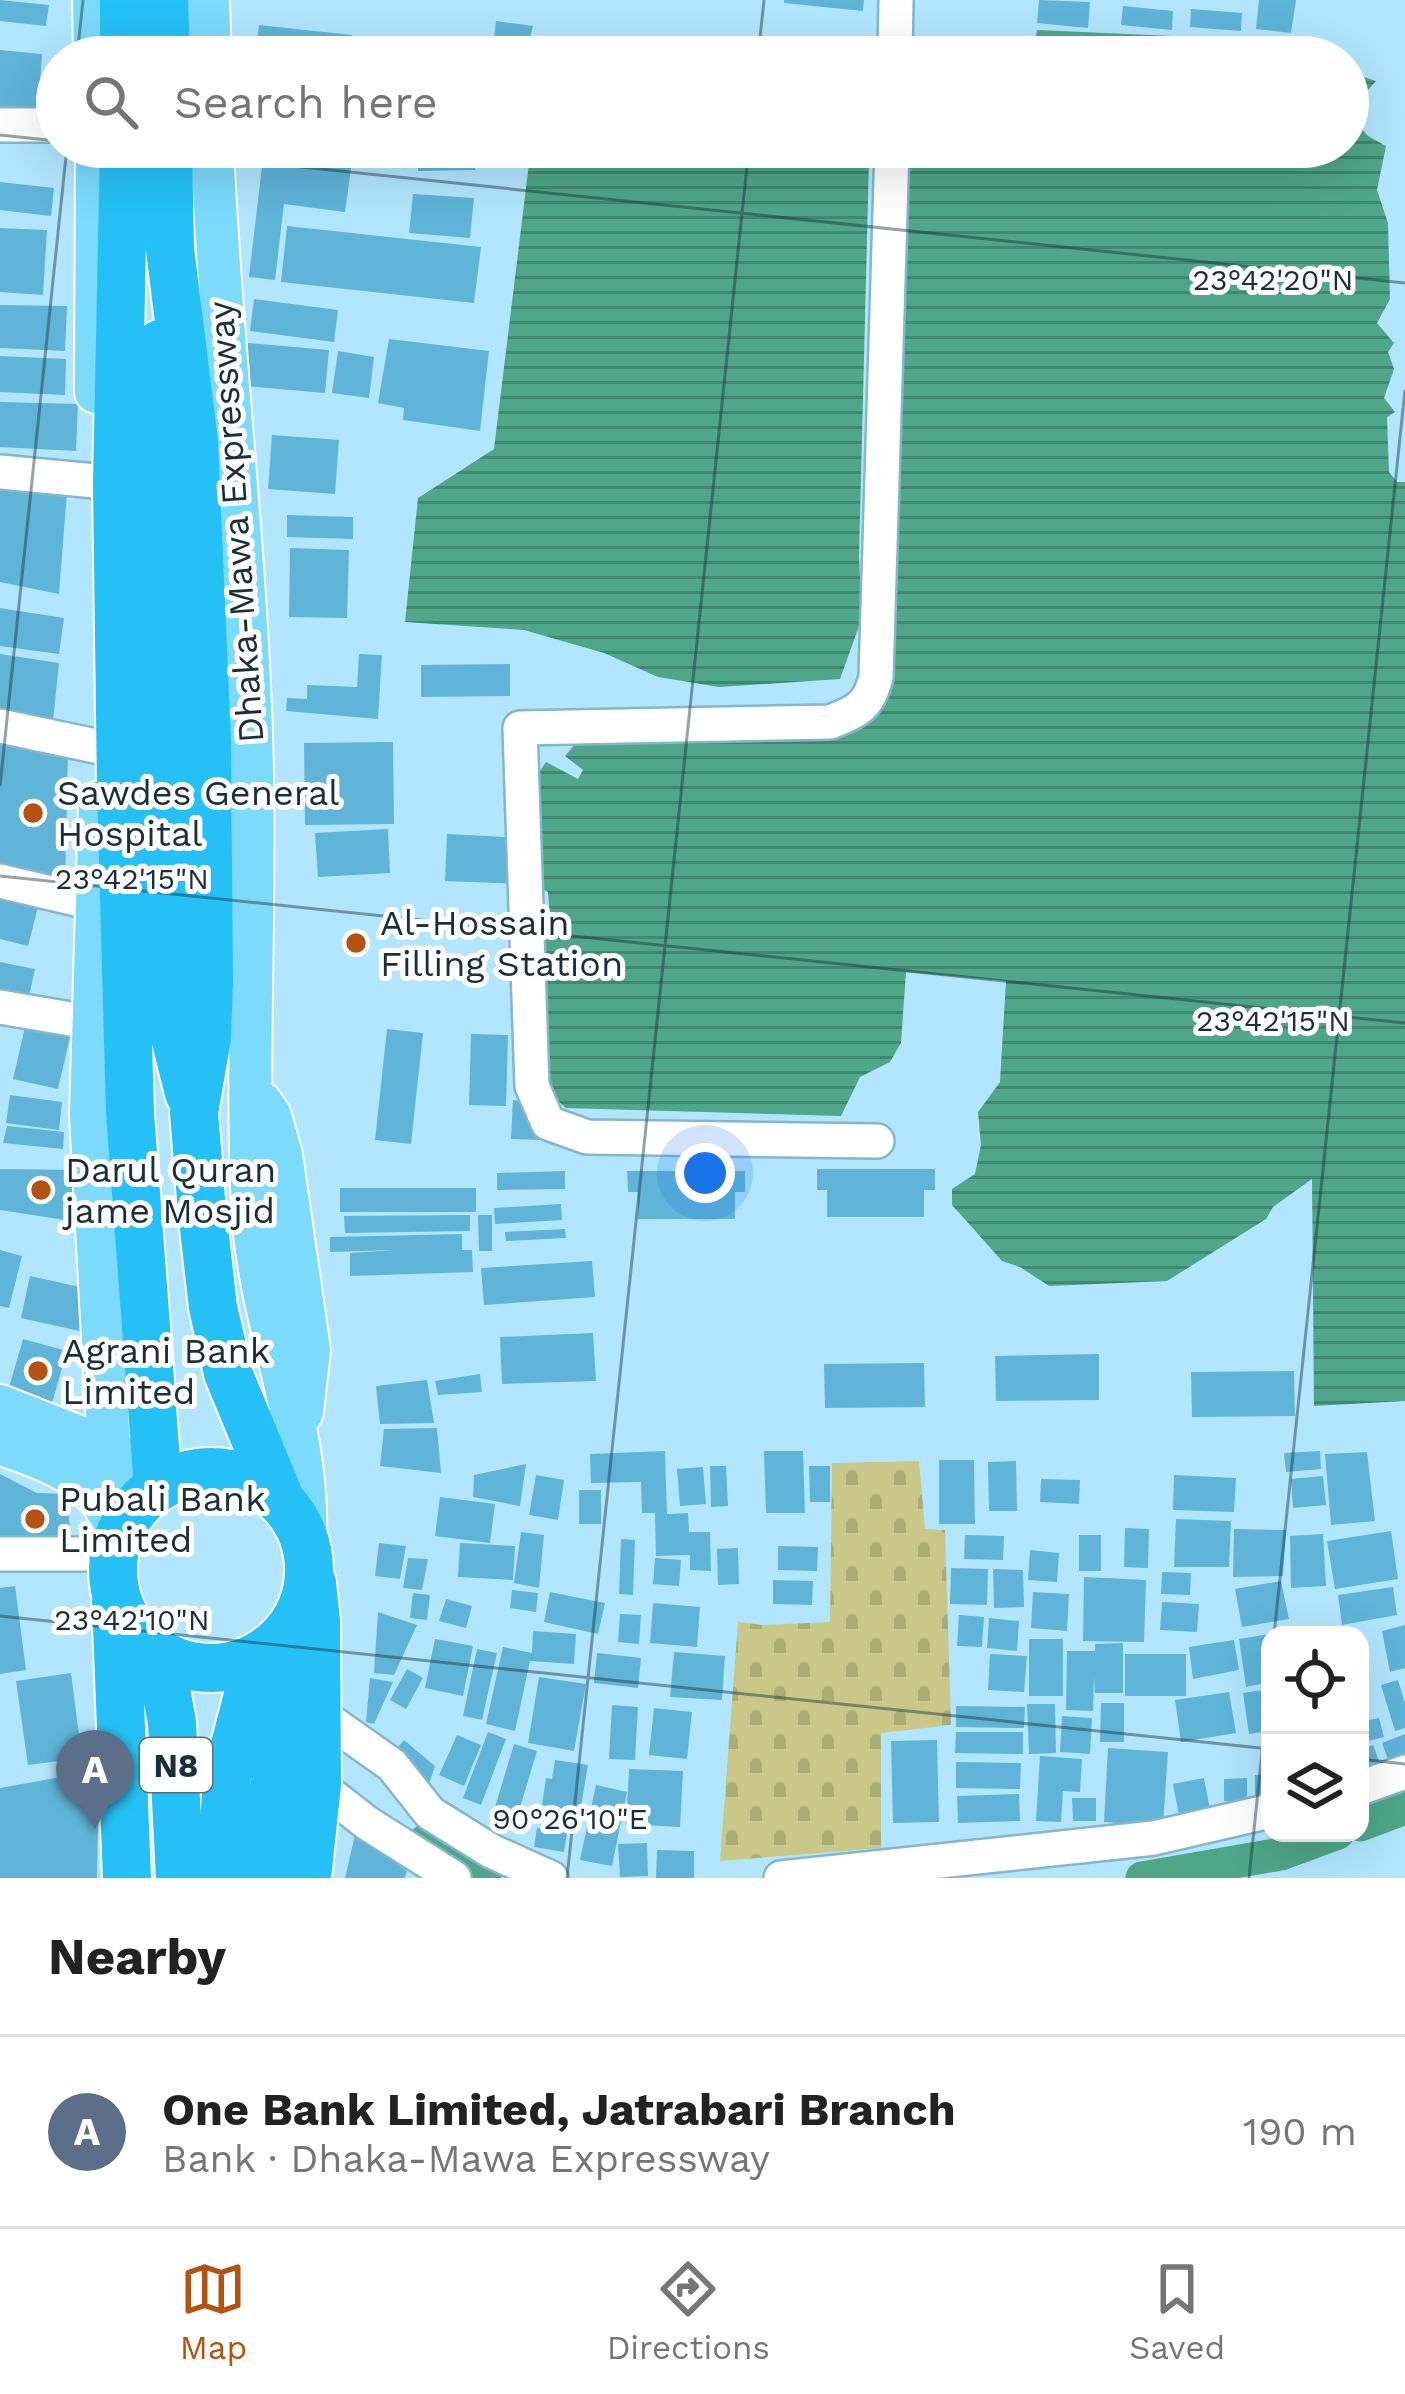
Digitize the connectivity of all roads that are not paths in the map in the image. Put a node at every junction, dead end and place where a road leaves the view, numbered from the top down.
1 (94, 0) edge
2 (124, 0) edge
3 (164, 0) edge
4 (208, 0) edge
5 (896, 0) edge
6 (95, 36) edge
7 (124, 36) edge
8 (165, 36) edge
9 (209, 36) edge
10 (895, 36) edge
11 (0, 125) edge
12 (36, 125) edge
13 (97, 168) edge
14 (124, 168) edge
15 (168, 168) edge
16 (213, 168) edge
17 (891, 168) edge
18 (0, 472) edge
19 (95, 481) junction
20 (0, 726) edge
21 (100, 747) junction
22 (0, 880) edge
23 (98, 904) junction
24 (0, 1007) edge
25 (94, 1023) junction
26 (878, 1142) dead end
27 (0, 1406) edge
28 (0, 1443) edge
29 (109, 1449) junction
30 (158, 1487) junction
31 (298, 1535) junction
32 (0, 1554) edge
33 (116, 1560) junction
34 (159, 1653) junction
35 (287, 1686) junction
36 (277, 1753) junction
37 (1405, 1772) edge
38 (317, 1784) junction
39 (1369, 1786) edge
40 (1261, 1813) edge
41 (864, 1873) edge
42 (127, 1878) edge
43 (180, 1878) edge
44 (221, 1878) edge
45 (267, 1878) edge
46 (307, 1878) edge
47 (454, 1878) edge
48 (551, 1878) edge
49 (781, 1878) edge

1 - 6 main road
2 - 7 highway
3 - 8 highway
4 - 9 main road
5 - 10 street
11 - 12 street
13 - 19 main road
14 - 30 highway
15 - 31 highway
16 - 31 main road, Dhaka-Mawa Expressway / N8
17 - 26 street
18 - 19 street
19 - 21 main road
20 - 21 street
21 - 23 main road
22 - 23 street
23 - 25 main road
24 - 25 street
25 - 29 main road
27 - 29 main road
28 - 33 main road
29 - 30 main road
29 - 33 main road
30 - 31 highway
30 - 33 highway
31 - 35 highway, Dhaka-Mawa Expressway / N8
31 - 35 highway
32 - 33 street
33 - 34 highway, N8
33 - 42 highway, N8
34 - 35 highway
34 - 43 highway, N8
35 - 36 highway, N8
35 - 38 highway
35 - 44 highway, N8
35 - 48 street
36 - 38 street
36 - 45 highway, N8
37 - 39 street
38 - 46 highway
38 - 47 street
40 - 41 street
41 - 49 street

